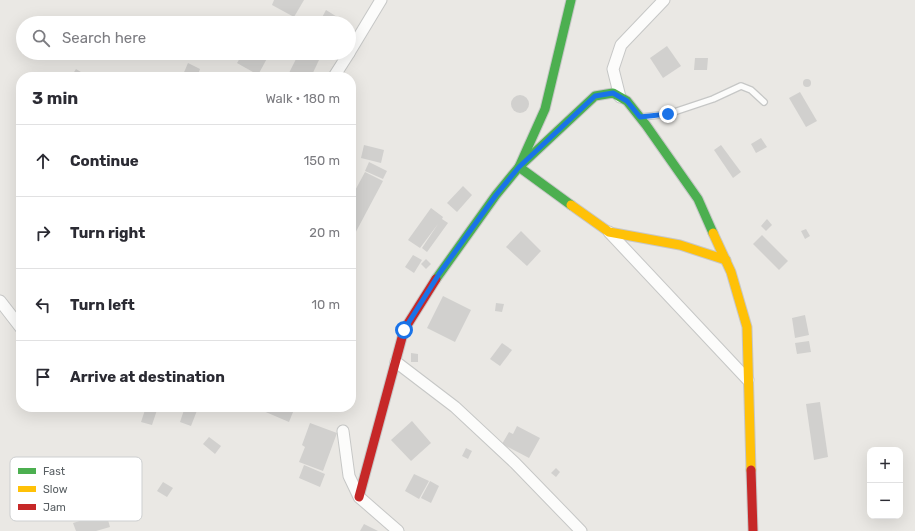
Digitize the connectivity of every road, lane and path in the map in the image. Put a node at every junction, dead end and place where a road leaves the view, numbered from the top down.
1 (382, 0) edge
2 (571, 0) edge
3 (664, 0) edge
4 (356, 42) edge
5 (345, 60) edge
6 (337, 72) edge
7 (620, 97) junction
8 (764, 102) dead end
9 (640, 117) junction
10 (519, 167) junction
11 (609, 232) junction
12 (726, 260) junction
13 (0, 302) edge
14 (16, 322) edge
15 (396, 362) junction
16 (748, 380) junction
17 (343, 431) dead end
18 (359, 497) junction
19 (398, 531) edge
20 (581, 531) edge
21 (753, 531) edge

1 - 4 street
2 - 10 street
3 - 7 street
5 - 6 street
7 - 9 street
7 - 10 street
8 - 9 lane
9 - 12 street
10 - 11 street
10 - 15 street
11 - 12 street
11 - 16 street
12 - 16 street
13 - 14 street
15 - 18 street
15 - 20 street
16 - 21 street
17 - 18 street
18 - 19 street

